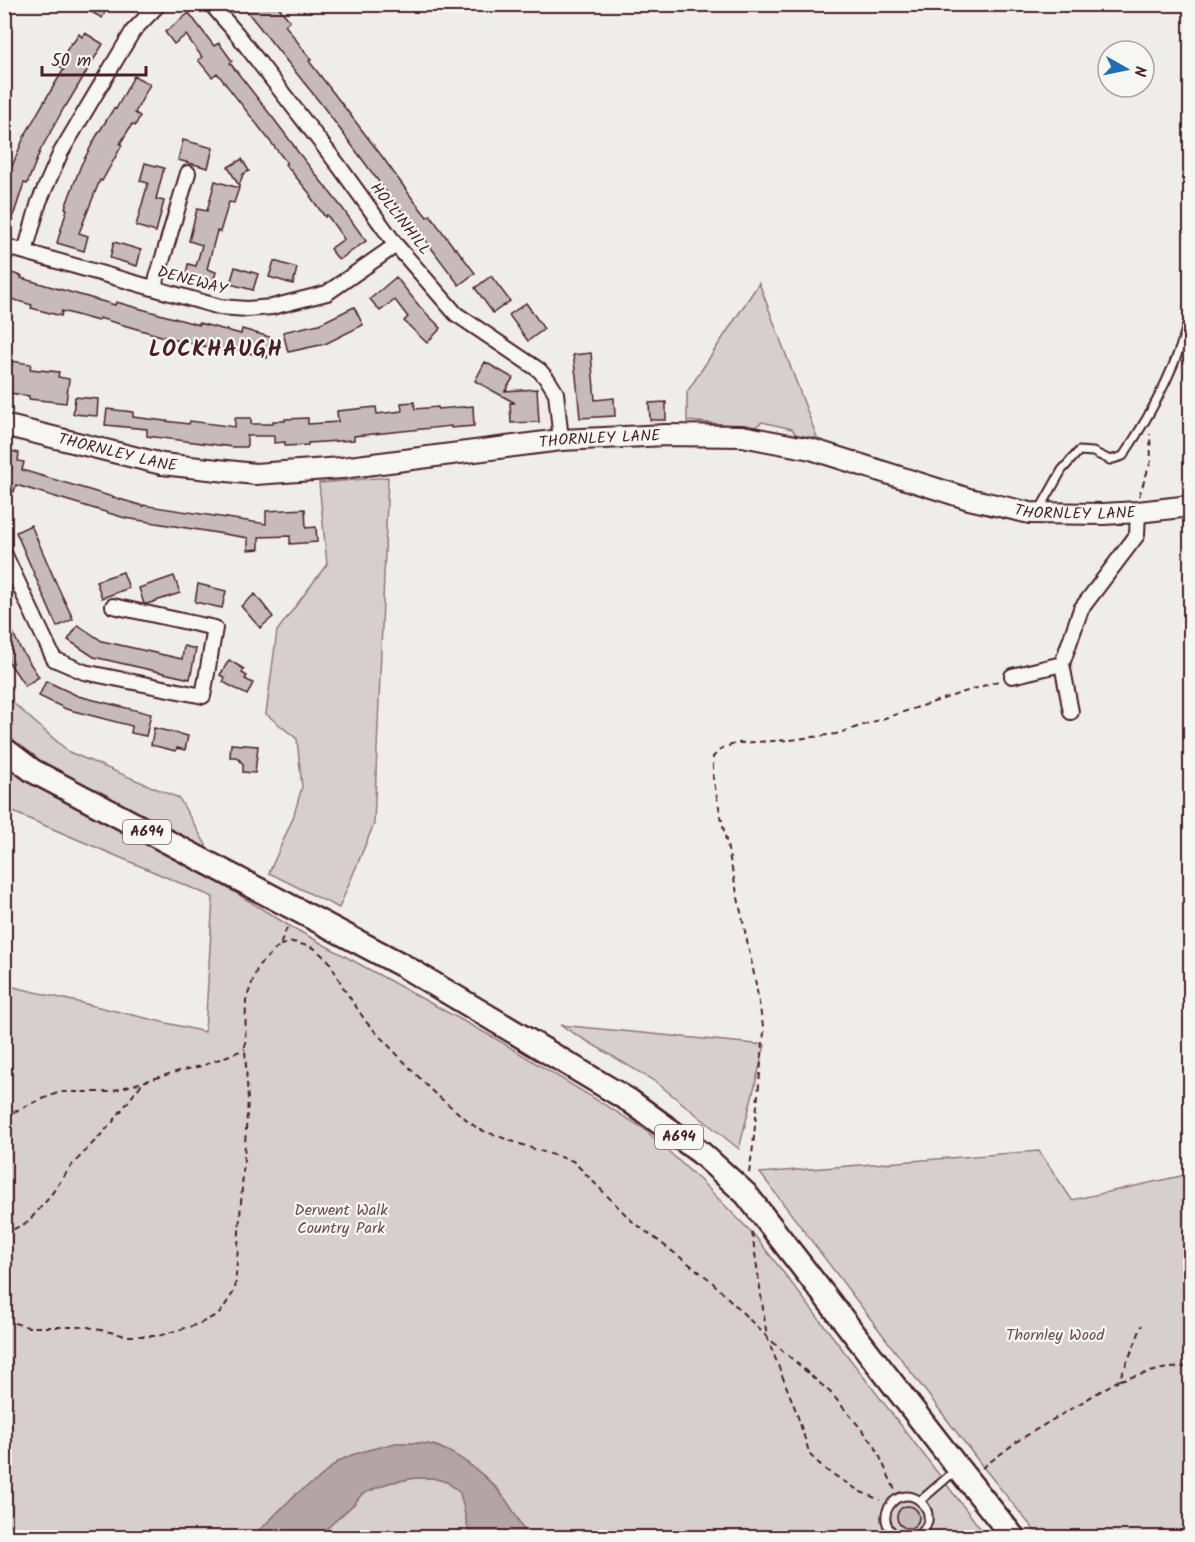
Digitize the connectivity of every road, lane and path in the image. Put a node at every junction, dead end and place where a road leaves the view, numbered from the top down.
1 (159, 4) edge
2 (211, 4) edge
3 (188, 173) dead end
4 (396, 245) junction
5 (4, 246) edge
6 (25, 252) junction
7 (154, 288) junction
8 (1191, 314) edge
9 (1150, 411) junction
10 (4, 425) edge
11 (561, 440) junction
12 (1191, 506) edge
13 (1038, 513) junction
14 (1138, 513) junction
15 (4, 553) edge
16 (113, 606) dead end
17 (1062, 664) junction
18 (1012, 676) joint
19 (1071, 712) dead end
20 (4, 749) edge
21 (294, 909) junction
22 (280, 945) junction
23 (245, 1048) junction
24 (143, 1082) junction
25 (4, 1117) edge
26 (746, 1194) junction
27 (751, 1227) dead end
28 (4, 1234) edge
29 (4, 1320) edge
30 (1142, 1325) dead end
31 (767, 1337) junction
32 (1191, 1366) edge
33 (1119, 1380) junction
34 (983, 1467) dead end
35 (958, 1468) junction
36 (874, 1498) dead end
37 (899, 1498) junction
38 (921, 1501) junction
39 (900, 1538) edge
40 (912, 1538) edge
41 (1014, 1538) edge

1 - 6 street
2 - 4 street, HOLLINHILL
3 - 7 street
4 - 7 street, DENEWAY
4 - 11 street, HOLLINHILL
5 - 6 street, DENEWAY
6 - 7 street, DENEWAY
8 - 9 lane
9 - 13 lane
9 - 14 path
10 - 11 street, THORNLEY LANE
11 - 13 street, THORNLEY LANE
12 - 14 street, THORNLEY LANE
13 - 14 street, THORNLEY LANE
14 - 17 street
15 - 16 street
17 - 18 street
17 - 19 street
18 - 26 path
20 - 21 main road, A694
21 - 22 path
21 - 26 main road, A694
22 - 23 path
22 - 31 path
23 - 24 path
23 - 29 path
24 - 25 path
24 - 28 path
26 - 35 main road, A694
27 - 31 path
30 - 33 path
31 - 36 path
31 - 37 path
32 - 33 path
33 - 34 path
35 - 38 lane
35 - 41 main road, A694
37 - 38 lane
37 - 39 lane
38 - 40 lane

